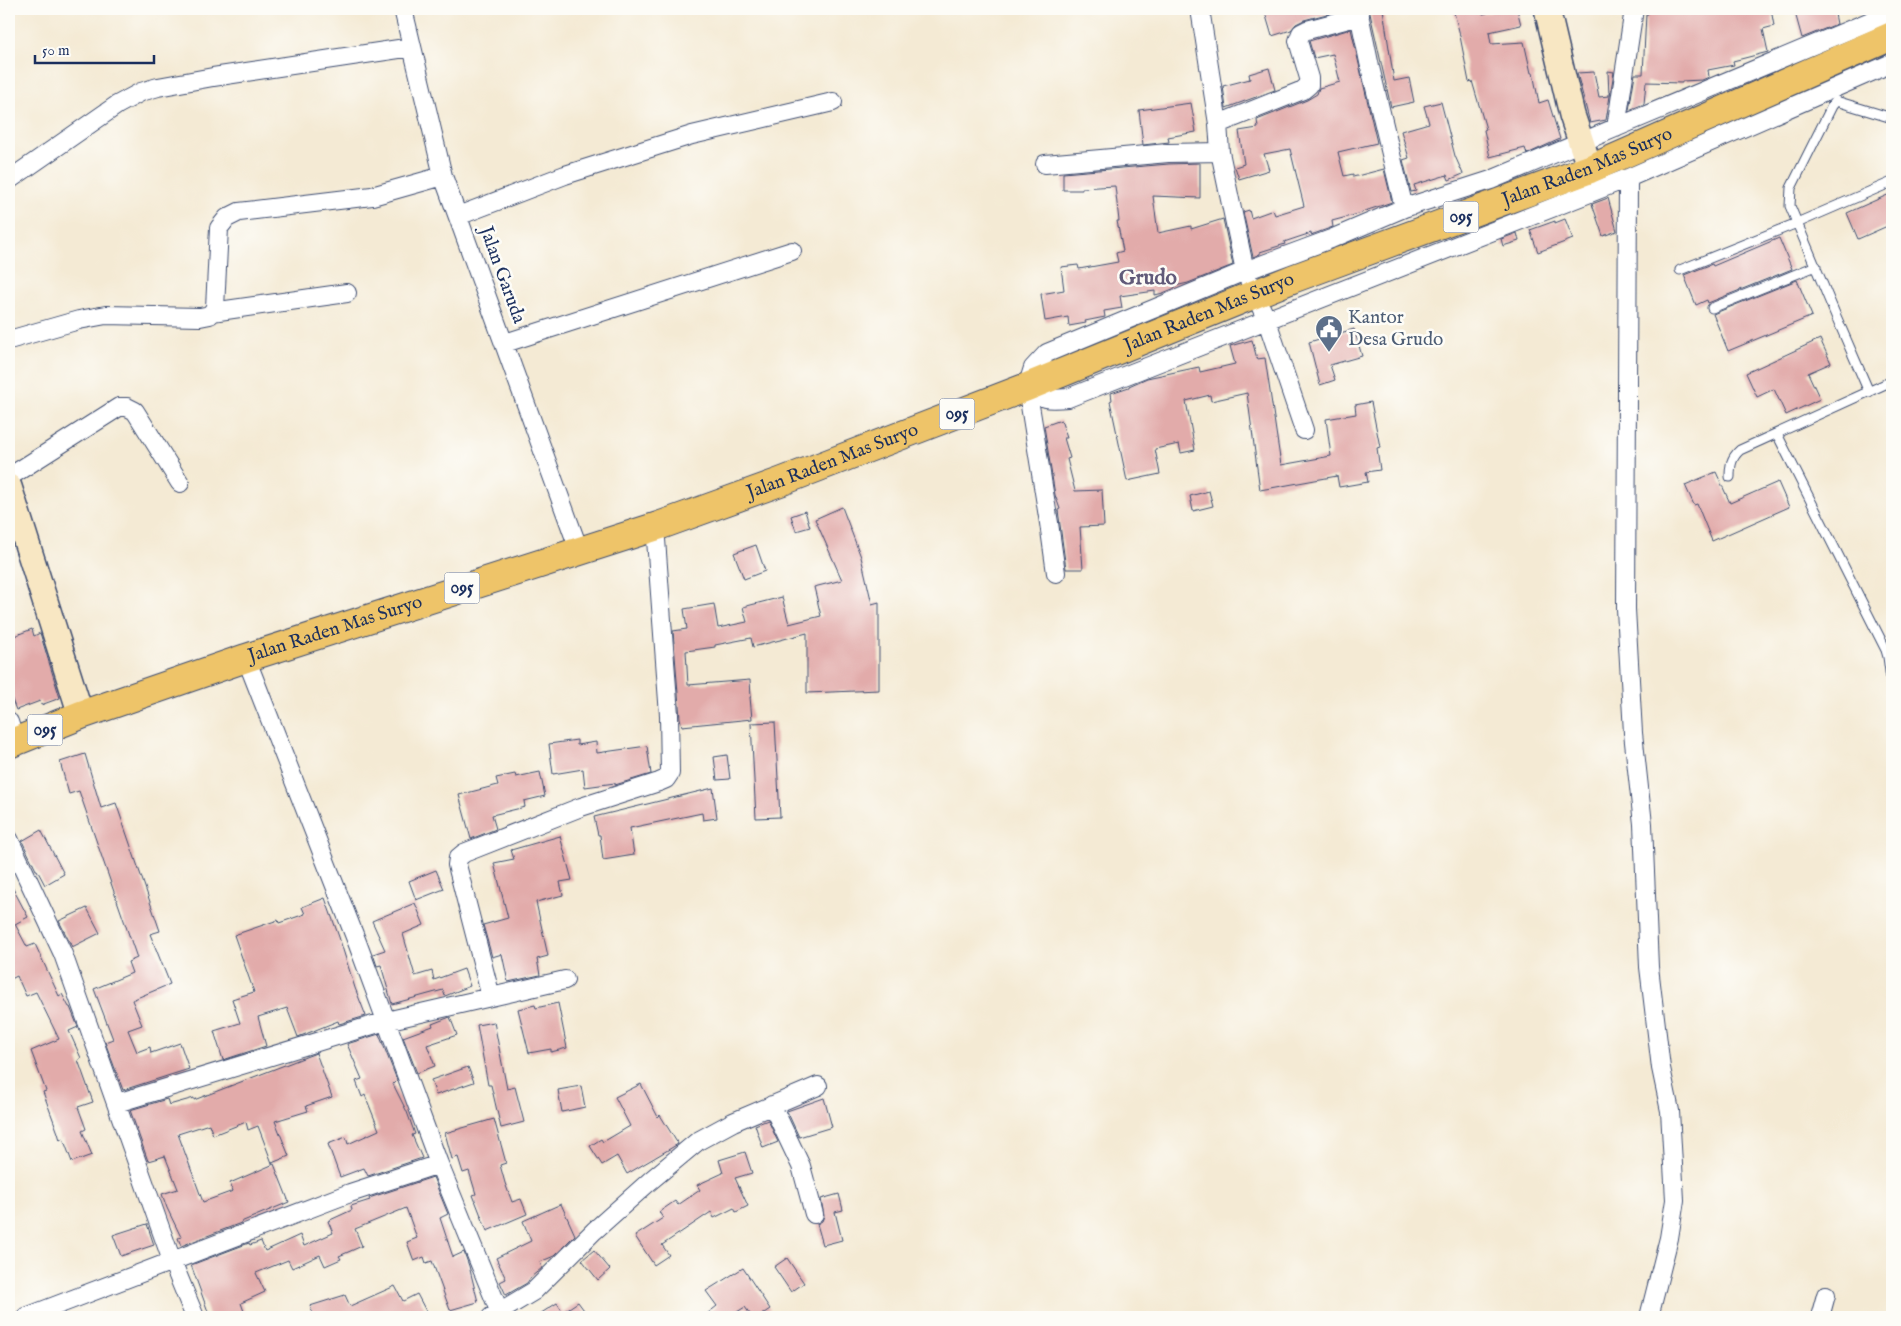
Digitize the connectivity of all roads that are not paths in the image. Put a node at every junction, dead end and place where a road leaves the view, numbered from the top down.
1 (403, 9) edge
2 (1200, 9) edge
3 (1547, 9) edge
4 (1634, 9) edge
5 (1892, 12) edge
6 (1359, 13) edge
7 (1892, 36) edge
8 (412, 47) junction
9 (1892, 63) edge
10 (1826, 85) junction
11 (833, 102) dead end
12 (1892, 118) edge
13 (1218, 124) junction
14 (1616, 128) junction
15 (1581, 143) junction
16 (1220, 152) junction
17 (1045, 164) dead end
18 (1590, 169) junction
19 (443, 176) junction
20 (1628, 178) junction
21 (9, 180) edge
22 (1892, 182) edge
23 (1404, 208) junction
24 (458, 216) junction
25 (1797, 223) junction
26 (792, 251) dead end
27 (1816, 266) junction
28 (1680, 270) dead end
29 (1250, 282) junction
30 (347, 293) dead end
31 (1712, 308) dead end
32 (212, 312) junction
33 (1267, 321) junction
34 (9, 340) edge
35 (505, 343) junction
36 (1892, 381) edge
37 (1027, 387) junction
38 (1869, 392) junction
39 (1304, 430) dead end
40 (1777, 434) junction
41 (9, 477) edge
42 (1730, 477) dead end
43 (180, 482) dead end
44 (9, 487) edge
45 (655, 526) junction
46 (579, 550) junction
47 (1056, 573) dead end
48 (246, 658) junction
49 (1892, 686) edge
50 (81, 715) junction
51 (11, 736) edge
52 (9, 839) edge
53 (565, 980) dead end
54 (492, 997) junction
55 (386, 1021) junction
56 (818, 1086) dead end
57 (117, 1103) junction
58 (772, 1106) junction
59 (439, 1164) junction
60 (814, 1214) dead end
61 (172, 1261) junction
62 (1826, 1295) dead end
63 (495, 1315) edge
64 (26, 1317) edge
65 (194, 1317) edge
66 (1649, 1317) edge
67 (1820, 1317) edge

1 - 8 street, Jalan Garuda
2 - 13 street
3 - 15 street
4 - 14 street
5 - 14 street
6 - 13 street
6 - 23 street
7 - 10 main road, Jalan Raden Mas Suryo / 095
8 - 19 street, Jalan Garuda
8 - 21 street
9 - 10 street
10 - 12 lane
10 - 18 main road, Jalan Raden Mas Suryo / 095
10 - 20 street
10 - 25 lane
11 - 24 street
13 - 16 street
14 - 15 street
15 - 18 street
15 - 23 street
16 - 17 street
16 - 29 street
18 - 29 main road, Jalan Raden Mas Suryo / 095
19 - 24 street, Jalan Garuda
19 - 32 street
20 - 33 street
20 - 66 street
22 - 25 lane
23 - 29 street
24 - 35 street, Jalan Garuda
25 - 27 lane
25 - 28 lane
26 - 35 street
27 - 31 lane
27 - 38 lane
29 - 33 street
29 - 37 main road, Jalan Raden Mas Suryo / 095
30 - 32 street
32 - 34 street
33 - 37 street
33 - 39 street
35 - 46 street, Jalan Garuda
36 - 38 lane
37 - 45 main road, Jalan Raden Mas Suryo / 095
37 - 47 street
38 - 40 lane
40 - 42 lane
40 - 49 lane
41 - 43 street
44 - 50 street
45 - 46 main road, Jalan Raden Mas Suryo / 095
45 - 54 street
46 - 48 main road, Jalan Raden Mas Suryo / 095
48 - 50 main road, Jalan Raden Mas Suryo / 095
48 - 55 street
50 - 51 main road, Jalan Raden Mas Suryo / 095
52 - 57 street
53 - 54 street
54 - 55 street
55 - 57 street
55 - 59 street
56 - 58 street
57 - 61 street
58 - 60 street
58 - 63 street
59 - 61 street
59 - 63 street
61 - 64 street
61 - 65 street
62 - 67 street

